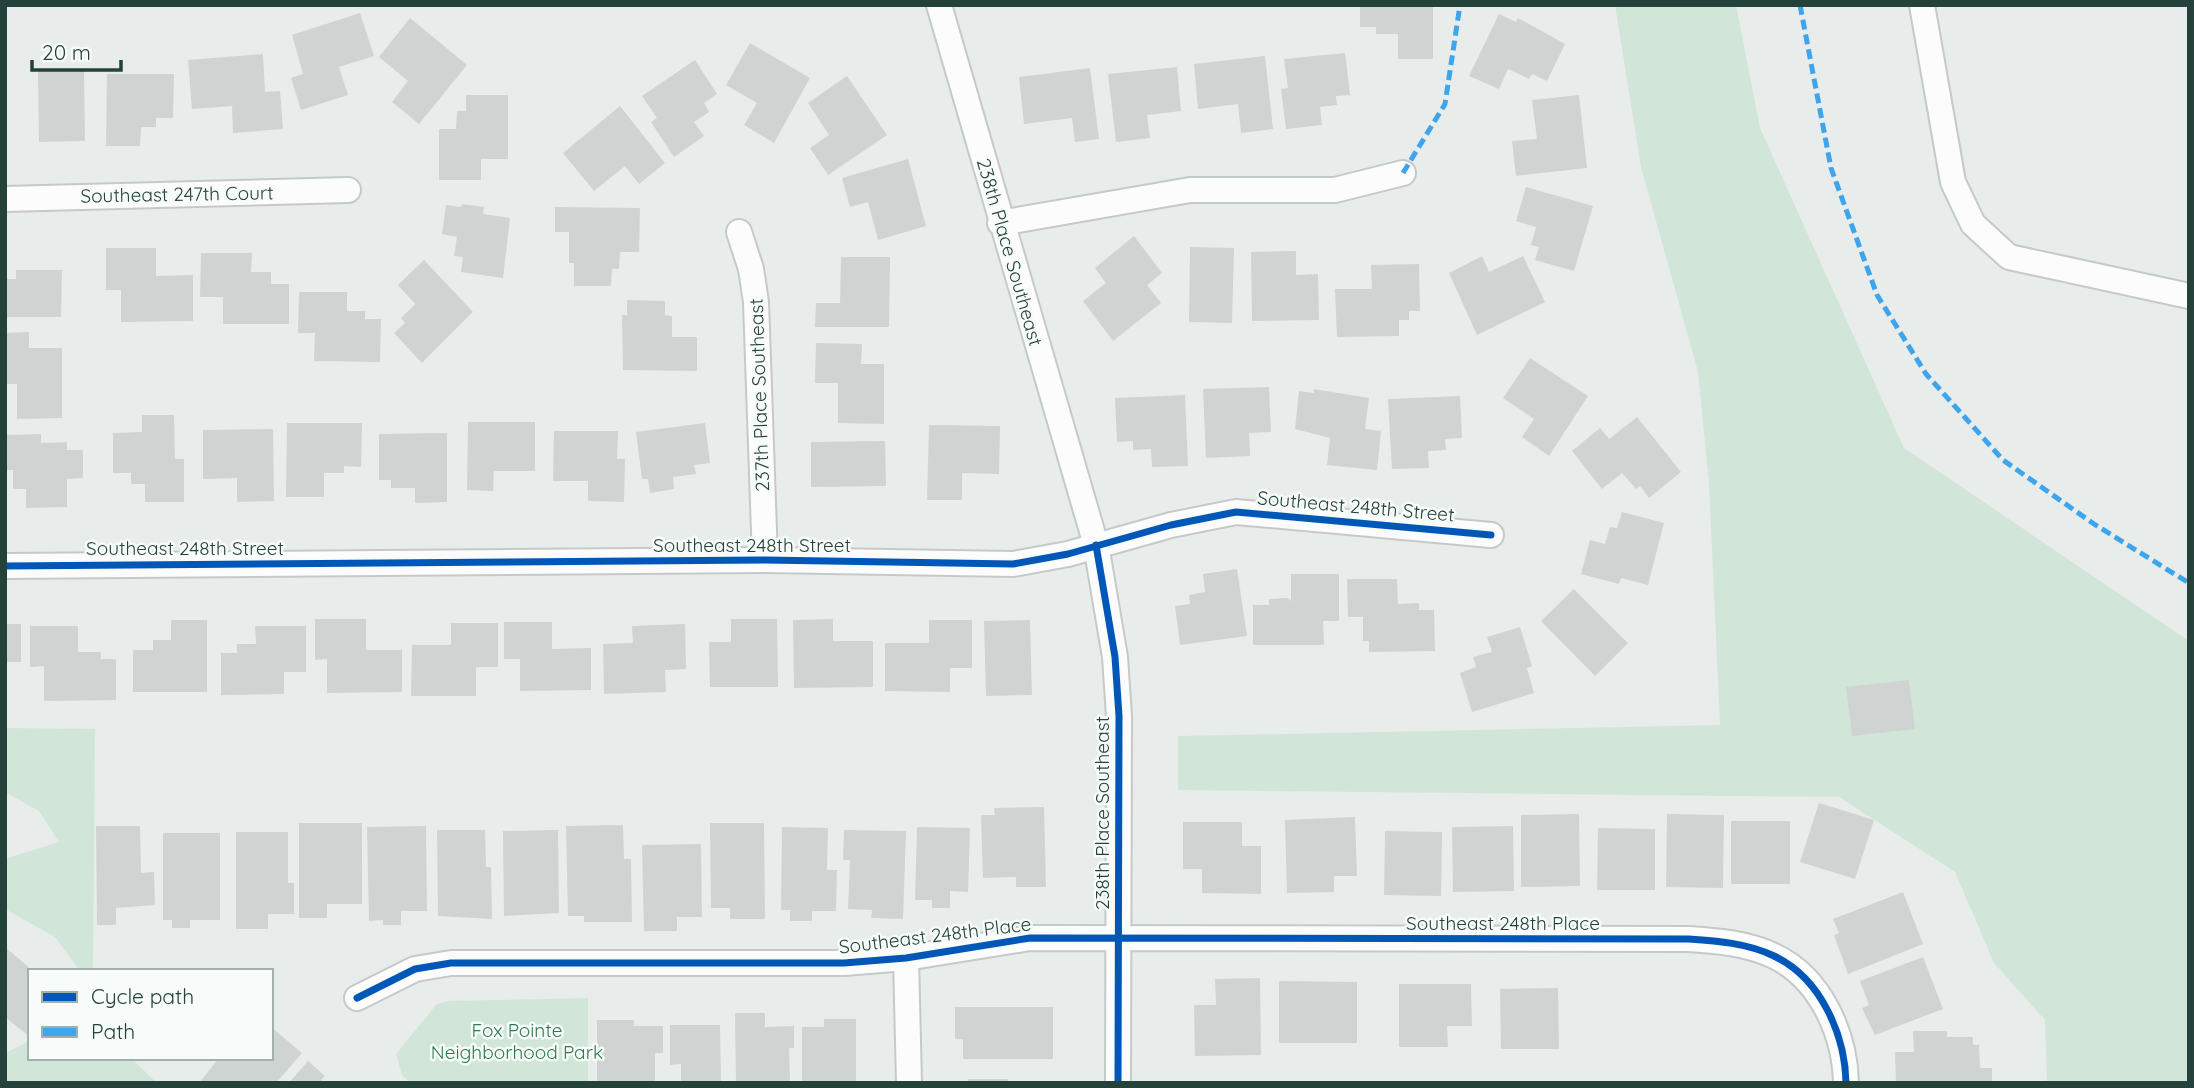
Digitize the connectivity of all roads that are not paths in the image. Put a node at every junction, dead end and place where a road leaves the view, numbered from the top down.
1 (939, 5) edge
2 (1922, 5) edge
3 (1403, 173) dead end
4 (348, 190) dead end
5 (5, 199) edge
6 (1000, 223) junction
7 (739, 232) dead end
8 (2189, 296) edge
9 (1491, 535) dead end
10 (1096, 545) junction
11 (765, 560) junction
12 (5, 566) edge
13 (1118, 937) junction
14 (906, 958) junction
15 (358, 998) dead end
16 (909, 1083) edge
17 (1118, 1083) edge
18 (1846, 1083) edge

1 - 6 street, 238th Place Southeast
2 - 8 street
3 - 6 street
4 - 5 street, Southeast 247th Court
6 - 10 street, 238th Place Southeast
7 - 11 street, 237th Place Southeast
9 - 10 street, Southeast 248th Street
10 - 11 street, Southeast 248th Street
10 - 13 street, 238th Place Southeast
11 - 12 street, Southeast 248th Street
13 - 14 street, Southeast 248th Place
13 - 17 street, 238th Place Southeast
13 - 18 street, Southeast 248th Place
14 - 15 street, Southeast 248th Place
14 - 16 street

